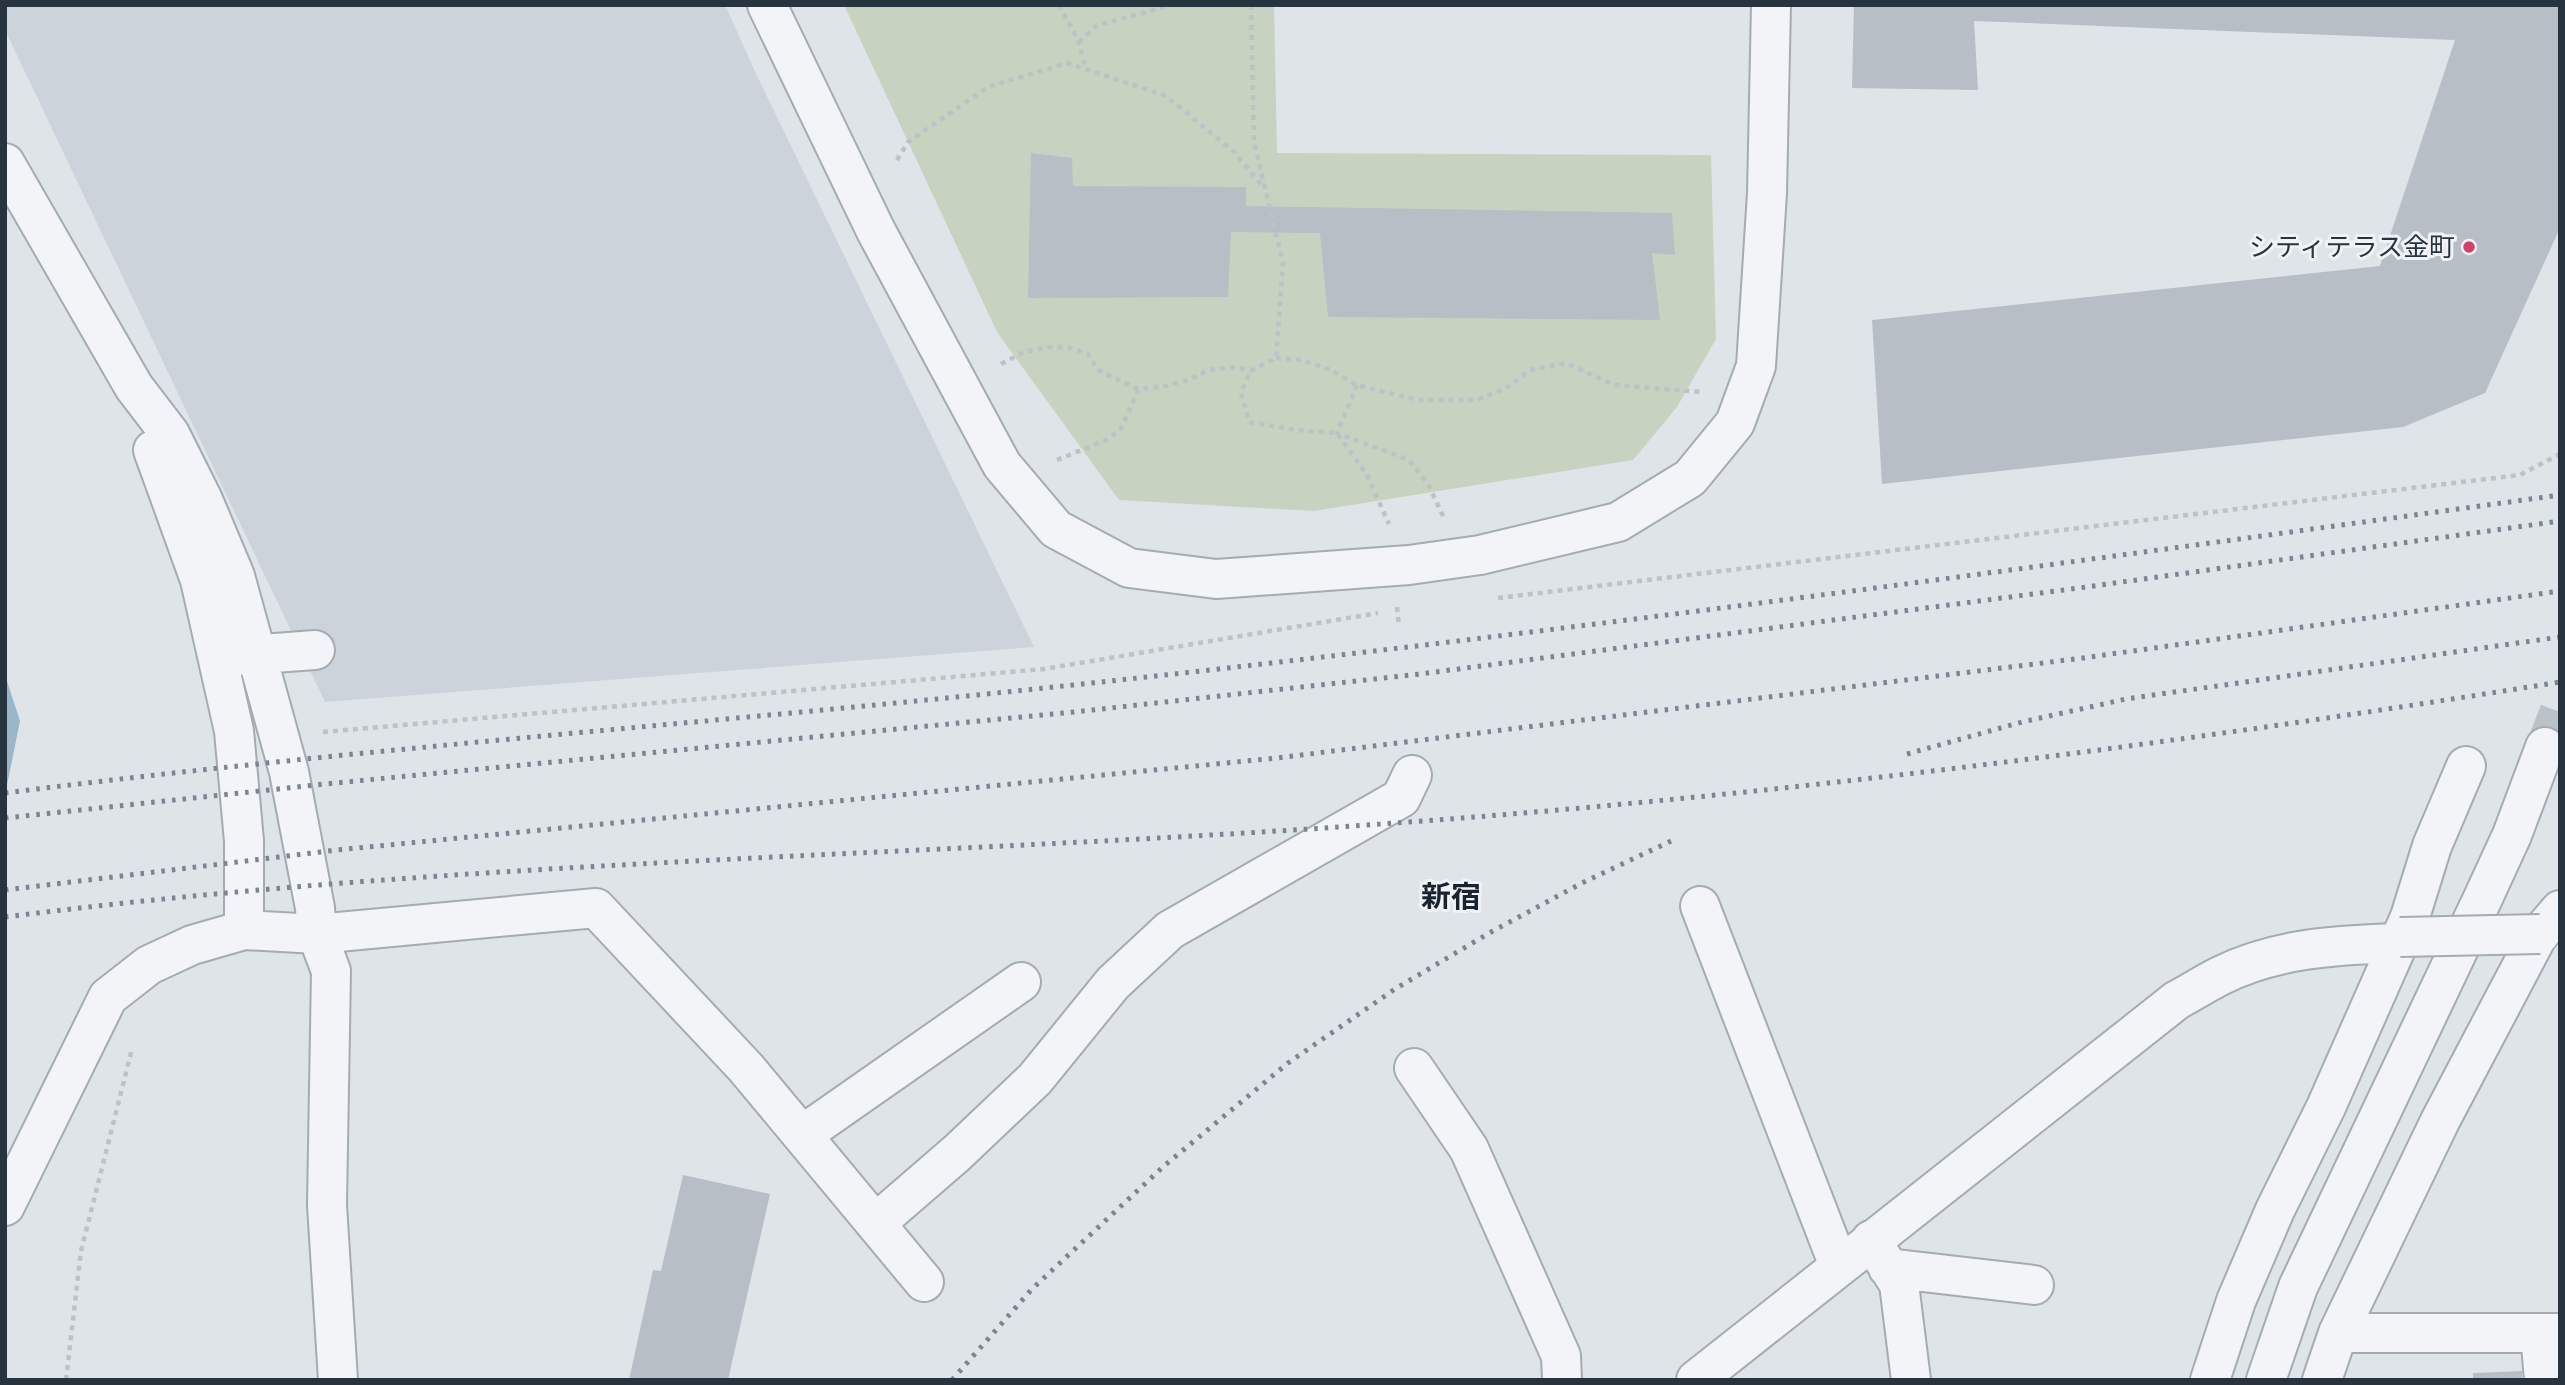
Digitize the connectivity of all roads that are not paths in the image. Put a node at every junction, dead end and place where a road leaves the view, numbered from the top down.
1 (767, 5) edge
2 (1771, 5) edge
3 (5, 163) edge
4 (134, 387) junction
5 (315, 650) dead end
6 (257, 654) junction
7 (217, 656) junction
8 (2545, 747) tunnel mouth
9 (2466, 766) dead end
10 (1412, 775) dead end
11 (1700, 906) dead end
12 (2548, 927) edge
13 (244, 930) junction
14 (317, 934) junction
15 (2397, 944) junction
16 (1021, 982) dead end
17 (1414, 1068) dead end
18 (802, 1135) junction
19 (5, 1206) edge
20 (876, 1223) junction
21 (1880, 1254) junction
22 (1839, 1266) junction
23 (924, 1282) dead end
24 (2034, 1285) dead end
25 (2337, 1333) junction
26 (2550, 1333) edge
27 (338, 1380) edge
28 (1562, 1380) edge
29 (1696, 1380) edge
30 (1911, 1380) edge
31 (2210, 1380) edge
32 (2266, 1380) edge
33 (2322, 1380) edge
34 (2544, 1380) edge

1 - 2 street
3 - 4 street
4 - 6 street
4 - 7 street
5 - 6 street
6 - 7 street
6 - 14 street
7 - 13 street
8 - 32 street
9 - 15 street
10 - 20 street
11 - 22 street
12 - 15 street, bridge
12 - 25 street
13 - 14 street
13 - 19 street
14 - 18 street
14 - 27 street
15 - 21 street
15 - 31 street
16 - 18 street
17 - 28 street
18 - 20 street
20 - 23 street
21 - 22 street
21 - 24 street
21 - 30 street
22 - 29 street
25 - 26 street
25 - 33 street
26 - 34 street

